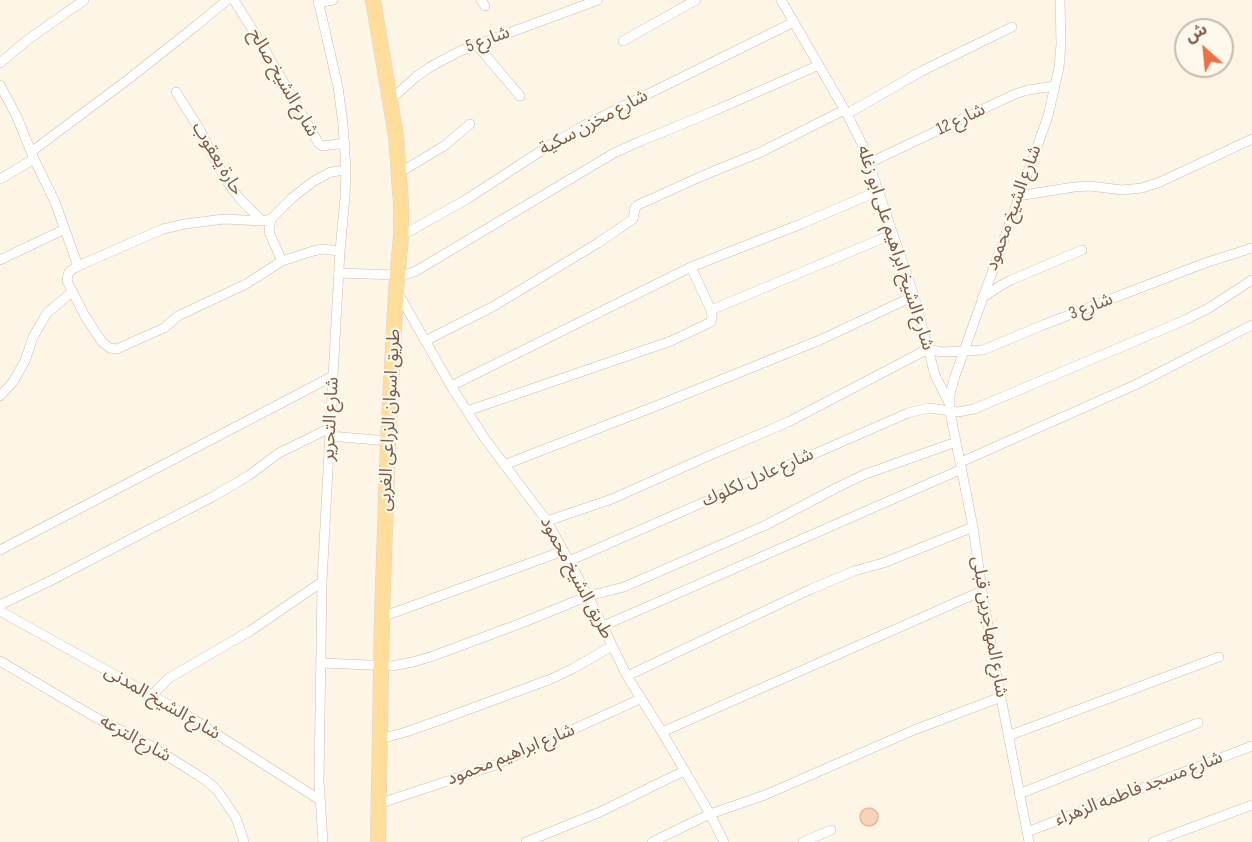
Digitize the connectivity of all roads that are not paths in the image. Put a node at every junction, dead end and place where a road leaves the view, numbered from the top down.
1 (84, 0) edge
2 (227, 0) edge
3 (234, 0) edge
4 (333, 0) edge
5 (373, 0) edge
6 (597, 0) edge
7 (696, 0) edge
8 (782, 0) edge
9 (1060, 0) edge
10 (318, 1) edge
11 (585, 2) edge
12 (794, 22) junction
13 (1012, 27) dead end
14 (623, 41) dead end
15 (476, 44) junction
16 (0, 63) edge
17 (819, 65) junction
18 (0, 86) edge
19 (1055, 86) junction
20 (176, 92) dead end
21 (520, 96) dead end
22 (390, 100) junction
23 (846, 112) junction
24 (470, 124) dead end
25 (1252, 139) edge
26 (345, 143) junction
27 (32, 155) junction
28 (869, 163) junction
29 (346, 170) junction
30 (399, 173) junction
31 (0, 179) edge
32 (878, 190) junction
33 (1018, 196) junction
34 (266, 220) junction
35 (64, 229) junction
36 (893, 234) junction
37 (401, 236) junction
38 (1252, 248) edge
39 (1082, 250) dead end
40 (340, 251) junction
41 (0, 260) edge
42 (282, 261) junction
43 (78, 266) junction
44 (691, 267) junction
45 (339, 273) junction
46 (397, 275) junction
47 (1252, 280) edge
48 (396, 291) junction
49 (72, 292) junction
50 (914, 296) junction
51 (981, 299) junction
52 (711, 310) junction
53 (1252, 325) edge
54 (424, 340) junction
55 (928, 349) junction
56 (964, 351) junction
57 (333, 376) junction
58 (451, 386) junction
59 (0, 396) edge
60 (950, 409) junction
61 (467, 411) junction
62 (330, 432) junction
63 (388, 441) junction
64 (956, 442) junction
65 (504, 465) junction
66 (961, 466) junction
67 (547, 521) junction
68 (973, 527) junction
69 (0, 550) edge
70 (563, 551) junction
71 (569, 561) junction
72 (322, 582) junction
73 (982, 591) junction
74 (588, 596) junction
75 (0, 605) edge
76 (0, 611) edge
77 (381, 617) junction
78 (603, 626) junction
79 (612, 646) junction
80 (1219, 657) dead end
81 (0, 661) edge
82 (322, 663) junction
83 (381, 666) junction
84 (627, 676) junction
85 (152, 695) junction
86 (1001, 697) junction
87 (640, 699) junction
88 (1198, 723) dead end
89 (662, 732) junction
90 (1008, 736) junction
91 (380, 739) junction
92 (1252, 746) edge
93 (684, 771) junction
94 (1019, 794) junction
95 (320, 800) junction
96 (378, 804) junction
97 (1252, 805) edge
98 (710, 814) junction
99 (831, 830) dead end
100 (1028, 837) edge
101 (244, 842) edge
102 (323, 842) edge
103 (378, 842) edge
104 (526, 842) edge
105 (652, 842) edge
106 (724, 842) edge
107 (803, 842) edge
108 (1153, 842) edge

1 - 16 street
2 - 27 street
3 - 26 street, شارع الشيخ صالح
4 - 10 street
5 - 22 main road, طريق اسوان الزراعى الغربى
6 - 11 street, شارع 5
7 - 14 street
8 - 12 street, شارع الشيخ ابراهيم على ابو زغله
9 - 19 street, شارع الشيخ محمود
10 - 26 street, شارع التحرير
11 - 15 street, شارع 5
12 - 17 street, شارع الشيخ ابراهيم على ابو زغله
12 - 37 street, شارع مخزن سكية
13 - 23 street
15 - 21 street
15 - 22 street, شارع 5
17 - 23 street, شارع الشيخ ابراهيم على ابو زغله
17 - 46 street
18 - 27 street
19 - 28 street, شارع 12
19 - 33 street, شارع الشيخ محمود
20 - 34 street, حارة يعقوب
22 - 30 main road, طريق اسوان الزراعى الغربى
23 - 28 street, شارع الشيخ ابراهيم على ابو زغله
23 - 54 street
24 - 30 street
25 - 33 street
26 - 29 street, شارع التحرير
27 - 31 street
27 - 35 street
28 - 32 street, شارع الشيخ ابراهيم على ابو زغله
29 - 34 street
29 - 40 street, شارع التحرير
30 - 37 main road, طريق اسوان الزراعى الغربى
32 - 36 street, شارع الشيخ ابراهيم على ابو زغله
32 - 44 street
33 - 51 street, شارع الشيخ محمود
34 - 42 street
34 - 43 street
35 - 41 street
35 - 43 street
36 - 50 street, شارع الشيخ ابراهيم على ابو زغله
36 - 52 street
37 - 46 main road, طريق اسوان الزراعى الغربى
38 - 56 street, شارع 3
39 - 51 street
40 - 42 street
40 - 45 street, شارع التحرير
42 - 49 street
43 - 49 street
44 - 52 street
44 - 58 street
45 - 46 street
45 - 57 street, شارع التحرير
46 - 48 main road, طريق اسوان الزراعى الغربى
47 - 60 street, شارع عادل لكلوك
48 - 54 street, طريق الشيخ محمود
48 - 63 main road, طريق اسوان الزراعى الغربى
49 - 59 street
50 - 55 street, شارع الشيخ ابراهيم على ابو زغله
50 - 65 street
51 - 56 street, شارع الشيخ محمود
52 - 61 street
53 - 66 street
54 - 58 street, طريق الشيخ محمود
55 - 56 street, شارع 3
55 - 60 street, شارع الشيخ ابراهيم على ابو زغله
55 - 67 street
56 - 60 street, شارع الشيخ محمود
57 - 62 street, شارع التحرير
57 - 69 street
58 - 61 street, طريق الشيخ محمود
60 - 64 street, شارع المهاجرين قبلى
60 - 71 street, شارع عادل لكلوك
61 - 65 street, طريق الشيخ محمود
62 - 63 street
62 - 72 street, شارع التحرير
62 - 75 street
63 - 77 main road, طريق اسوان الزراعى الغربى
64 - 66 street, شارع المهاجرين قبلى
64 - 74 street
65 - 67 street, طريق الشيخ محمود
66 - 68 street, شارع المهاجرين قبلى
66 - 78 street
67 - 70 street, طريق الشيخ محمود
68 - 73 street, شارع المهاجرين قبلى
68 - 84 street
70 - 71 street, طريق الشيخ محمود
70 - 77 street
71 - 74 street, طريق الشيخ محمود
72 - 82 street, شارع التحرير
72 - 85 street
73 - 86 street, شارع المهاجرين قبلى
73 - 89 street
74 - 78 street, طريق الشيخ محمود
74 - 83 street
76 - 85 street, شارع الشيخ المدنى
77 - 83 main road, طريق اسوان الزراعى الغربى
78 - 79 street, طريق الشيخ محمود
79 - 84 street, طريق الشيخ محمود
79 - 91 street
80 - 90 street
81 - 101 street, شارع الترعه
82 - 83 street
82 - 95 street, شارع التحرير
83 - 91 main road, طريق اسوان الزراعى الغربى
84 - 87 street, طريق الشيخ محمود
85 - 95 street, شارع الشيخ المدنى
86 - 90 street, شارع المهاجرين قبلى
86 - 98 street
87 - 89 street, طريق الشيخ محمود
87 - 96 street, شارع ابراهيم محمود
88 - 94 street
89 - 93 street, طريق الشيخ محمود
90 - 94 street, شارع المهاجرين قبلى
91 - 96 main road, طريق اسوان الزراعى الغربى
92 - 100 street, شارع مسجد فاطمه الزهراء
93 - 98 street, طريق الشيخ محمود
93 - 104 street
94 - 100 street, شارع المهاجرين قبلى
95 - 102 street, شارع التحرير
96 - 103 main road, طريق اسوان الزراعى الغربى
97 - 108 street
98 - 105 street
98 - 106 street, طريق الشيخ محمود
99 - 107 street

